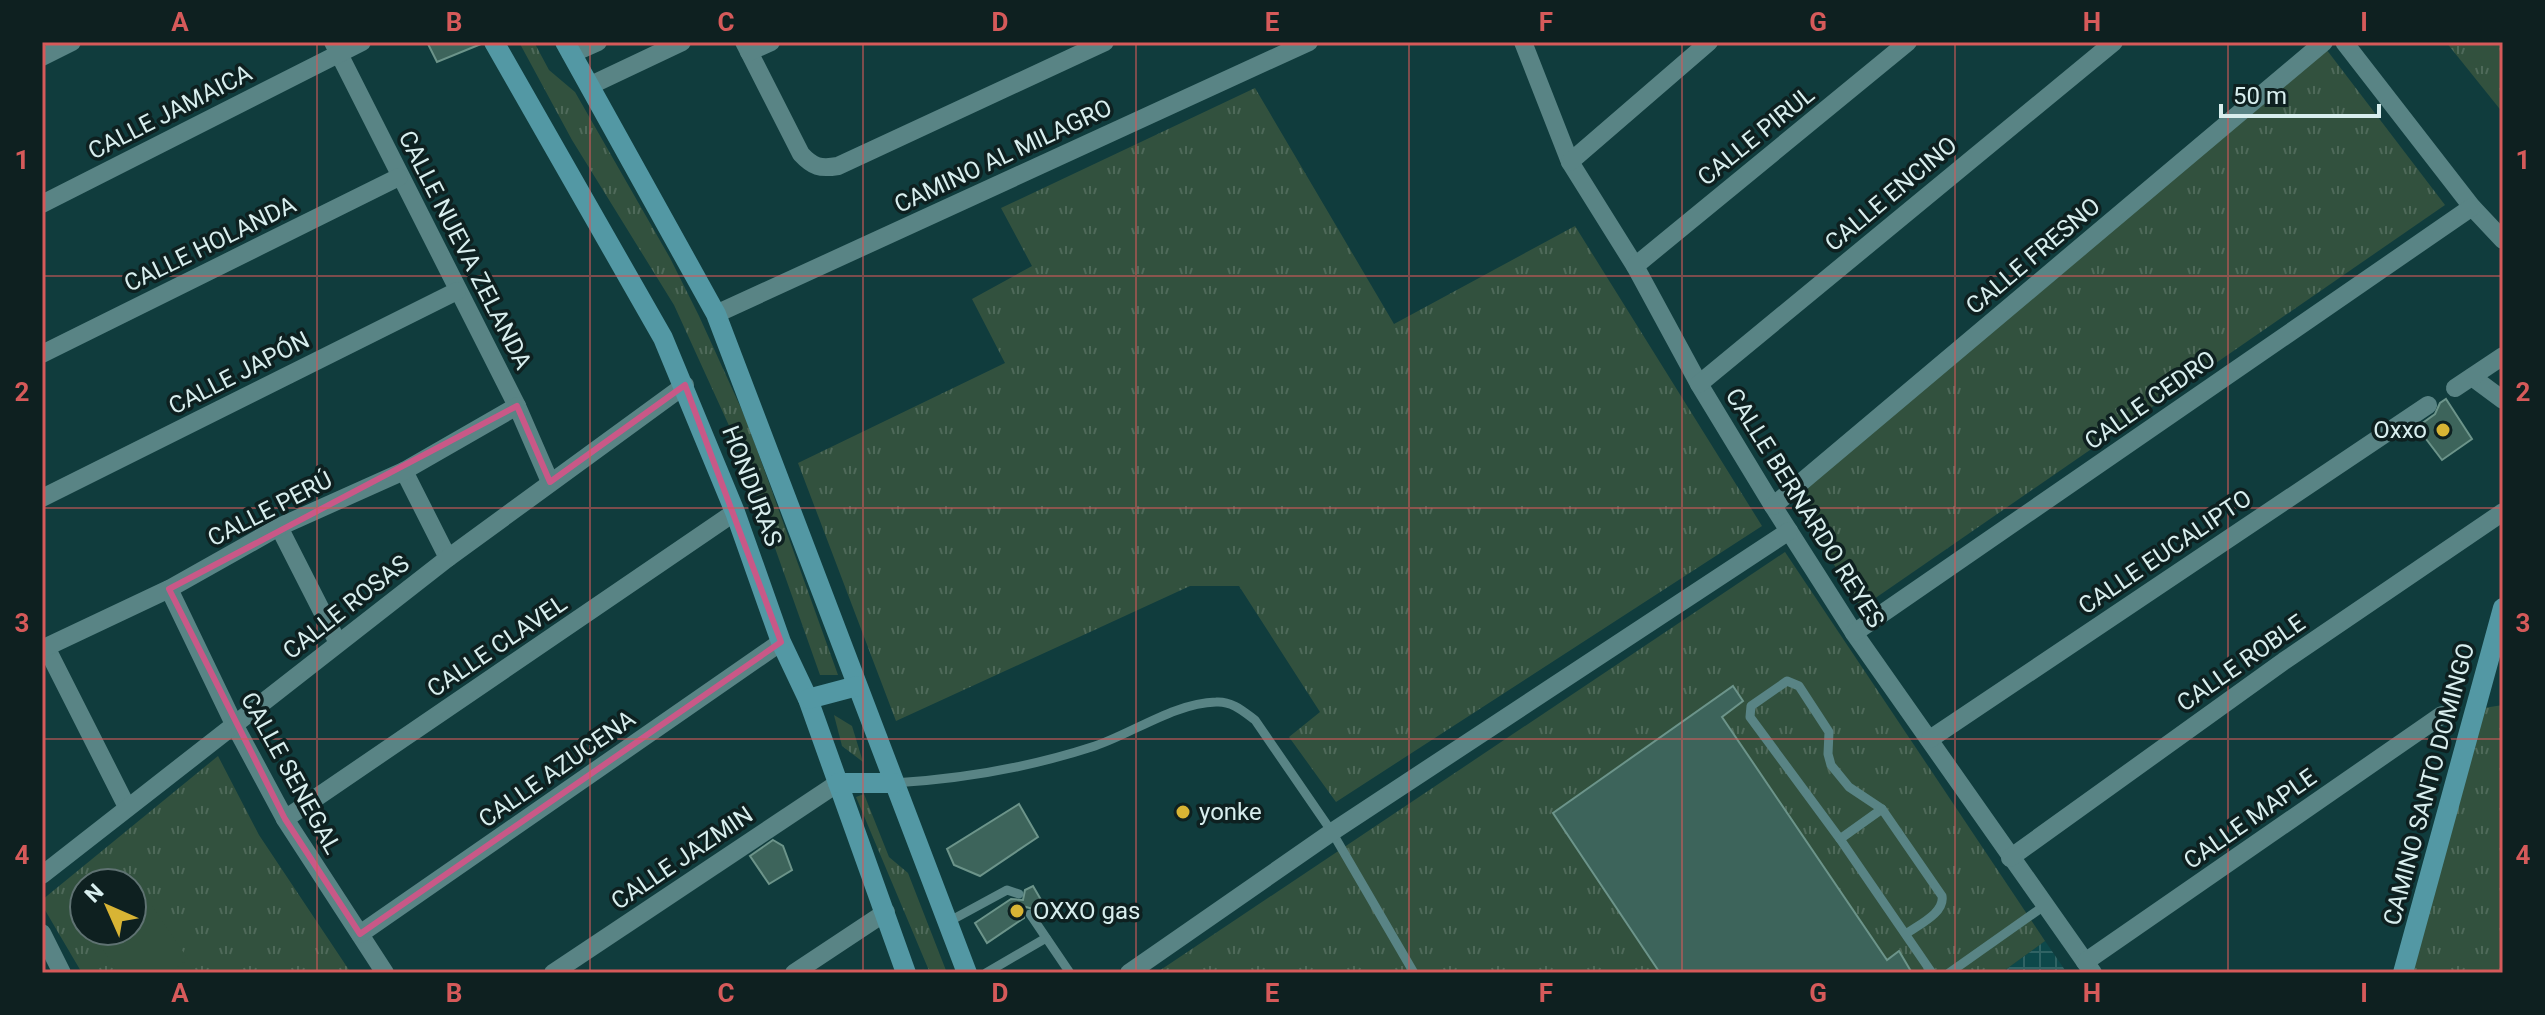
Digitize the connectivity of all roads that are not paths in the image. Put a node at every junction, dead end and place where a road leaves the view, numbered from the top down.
1 (72, 42) edge
2 (362, 42) edge
3 (494, 42) edge
4 (598, 42) edge
5 (682, 42) edge
6 (771, 42) edge
7 (1105, 42) edge
8 (1309, 42) edge
9 (1523, 42) edge
10 (1709, 42) edge
11 (1908, 42) edge
12 (2114, 42) edge
13 (2324, 42) edge
14 (2344, 42) edge
15 (746, 47) edge
16 (336, 48) edge
17 (568, 48) edge
18 (42, 57) edge
19 (589, 86) junction
20 (1570, 162) junction
21 (399, 177) junction
22 (42, 204) edge
23 (2472, 207) junction
24 (2503, 240) edge
25 (1635, 266) junction
26 (457, 291) junction
27 (716, 314) junction
28 (42, 354) edge
29 (2503, 356) edge
30 (2472, 377) junction
31 (1699, 384) junction
32 (685, 385) junction
33 (2455, 388) dead end
34 (2503, 400) edge
35 (2428, 405) dead end
36 (517, 406) junction
37 (404, 471) junction
38 (550, 482) junction
39 (42, 498) edge
40 (1773, 506) junction
41 (735, 512) junction
42 (2503, 512) edge
43 (279, 527) junction
44 (1789, 531) junction
45 (448, 558) junction
46 (169, 589) junction
47 (2503, 608) edge
48 (1854, 633) junction
49 (781, 642) junction
50 (338, 643) junction
51 (44, 648) edge
52 (2497, 655) edge
53 (857, 686) junction
54 (808, 699) junction
55 (2442, 715) dead end
56 (234, 724) junction
57 (1930, 739) junction
58 (838, 783) junction
59 (894, 783) junction
60 (127, 807) junction
61 (1882, 809) junction
62 (285, 819) junction
63 (1332, 832) junction
64 (1840, 839) junction
65 (2010, 858) junction
66 (42, 875) edge
67 (1019, 894) dead end
68 (2044, 906) junction
69 (886, 912) junction
70 (1030, 914) dead end
71 (948, 922) junction
72 (42, 933) edge
73 (360, 934) junction
74 (1906, 934) junction
75 (1046, 938) junction
76 (2089, 968) edge
77 (62, 973) edge
78 (385, 973) edge
79 (553, 973) edge
80 (794, 973) edge
81 (906, 973) edge
82 (967, 973) edge
83 (986, 973) edge
84 (1070, 973) edge
85 (1129, 973) edge
86 (1414, 973) edge
87 (1932, 973) edge
88 (1949, 973) edge
89 (2403, 973) edge

1 - 18 street
2 - 16 street, CALLE JAMAICA
3 - 32 street, HONDURAS
4 - 17 street
5 - 19 street
6 - 15 street
7 - 15 street
8 - 27 street, CAMINO AL MILAGRO
9 - 20 street, CALLE BERNARDO REYES
10 - 20 street
11 - 25 street, CALLE PIRUL
12 - 31 street, CALLE ENCINO
13 - 40 street, CALLE FRESNO
14 - 23 street
16 - 21 street, CALLE NUEVA ZELANDA
16 - 22 street, CALLE JAMAICA
17 - 19 street, HONDURAS
19 - 27 street, HONDURAS
20 - 25 street, CALLE BERNARDO REYES
21 - 26 street, CALLE NUEVA ZELANDA
21 - 28 street, CALLE HOLANDA
23 - 24 street
23 - 48 street, CALLE CEDRO
25 - 31 street, CALLE BERNARDO REYES
26 - 36 street, CALLE NUEVA ZELANDA
26 - 39 street, CALLE JAPÓN
27 - 53 street, HONDURAS
29 - 30 street
30 - 33 street
30 - 34 street
31 - 40 street, CALLE BERNARDO REYES
32 - 38 street, CALLE ROSAS
32 - 41 street, HONDURAS
35 - 57 street, CALLE EUCALIPTO
36 - 37 street, CALLE PERÚ
36 - 38 street, CALLE NUEVA ZELANDA
37 - 43 street, CALLE PERÚ
37 - 45 street
38 - 45 street, CALLE ROSAS
40 - 44 street, CALLE BERNARDO REYES
41 - 49 street, HONDURAS
41 - 62 street, CALLE CLAVEL
42 - 65 street, CALLE ROBLE
43 - 46 street, CALLE PERÚ
43 - 50 street
44 - 48 street, CALLE BERNARDO REYES
44 - 63 street
45 - 50 street, CALLE ROSAS
46 - 51 street, CALLE PERÚ
46 - 56 street, CALLE SENEGAL
47 - 52 street, CAMINO SANTO DOMINGO
48 - 57 street, CALLE BERNARDO REYES
49 - 54 street, HONDURAS
49 - 73 street, CALLE AZUCENA
50 - 56 street, CALLE ROSAS
51 - 60 street
52 - 89 street, CAMINO SANTO DOMINGO
53 - 54 street
53 - 59 street, HONDURAS
54 - 58 street, HONDURAS
55 - 76 street, CALLE MAPLE
56 - 60 street, CALLE ROSAS
56 - 62 street, CALLE SENEGAL
57 - 65 street, CALLE BERNARDO REYES
58 - 59 street
58 - 69 street, HONDURAS
58 - 79 street, CALLE JAZMIN
59 - 63 lane
59 - 71 street, HONDURAS
60 - 66 street, CALLE ROSAS
61 - 64 lane
61 - 64 lane
61 - 74 lane
62 - 73 street, CALLE SENEGAL
63 - 85 street
63 - 86 lane
64 - 74 lane
65 - 68 street, CALLE BERNARDO REYES
67 - 71 lane
68 - 76 street, CALLE BERNARDO REYES
68 - 88 lane
69 - 80 street
69 - 81 street, HONDURAS
70 - 75 lane
71 - 82 street, HONDURAS
72 - 77 street
73 - 78 street, CALLE SENEGAL
74 - 87 lane
75 - 83 lane
75 - 84 lane

